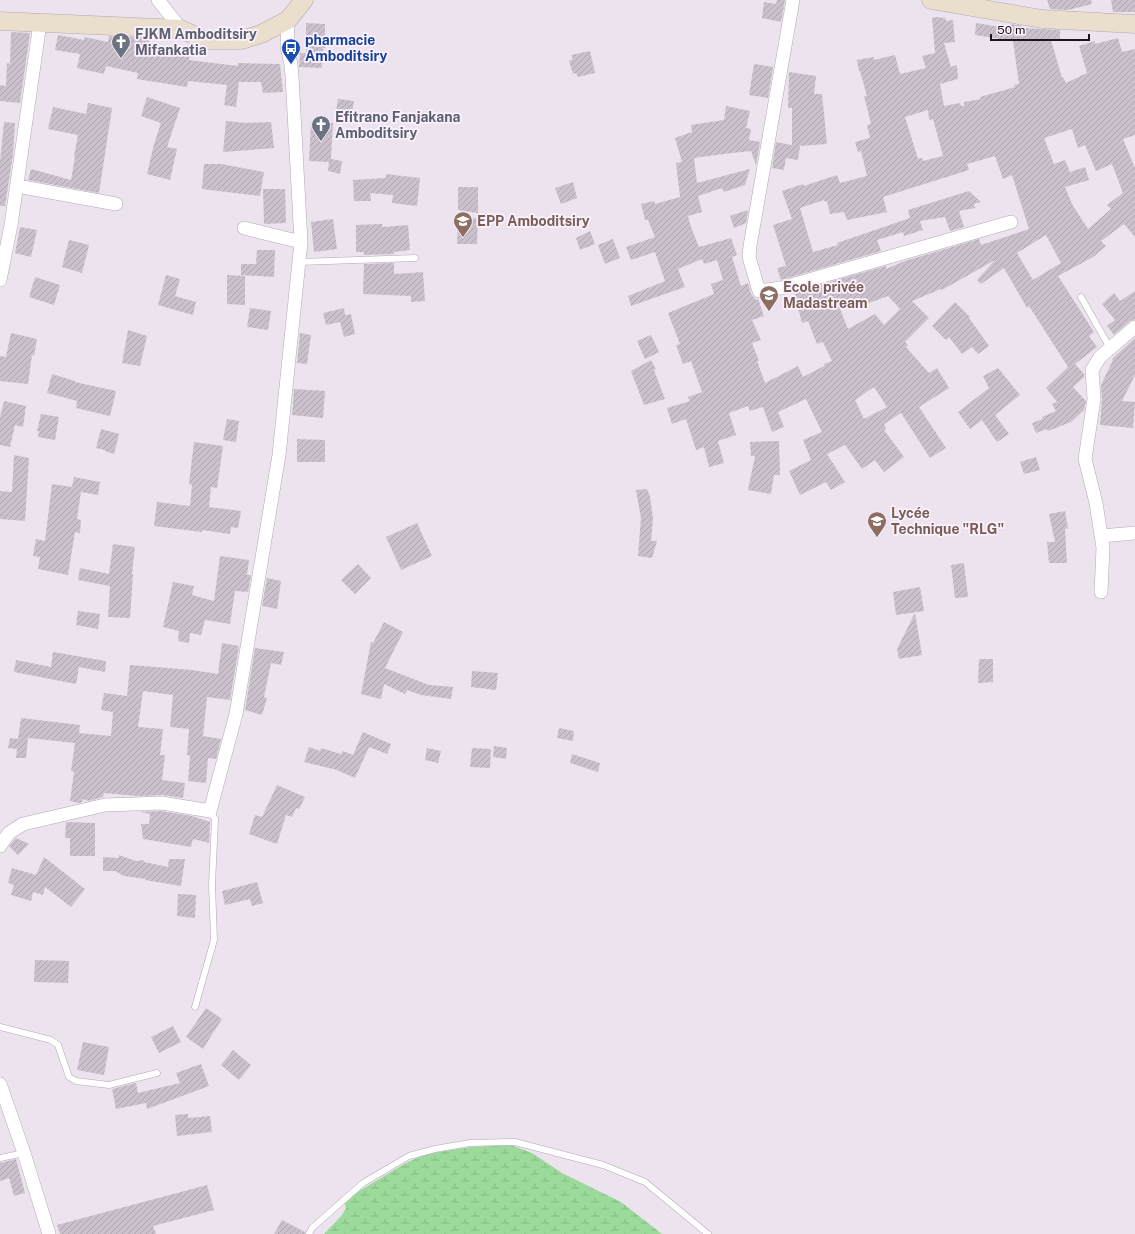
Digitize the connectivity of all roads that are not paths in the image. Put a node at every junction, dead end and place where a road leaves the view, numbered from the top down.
1 (158, 0) edge
2 (304, 0) edge
3 (793, 0) edge
4 (931, 0) edge
5 (288, 20) junction
6 (0, 21) edge
7 (40, 23) junction
8 (1135, 24) edge
9 (180, 29) junction
10 (17, 186) junction
11 (116, 204) dead end
12 (1011, 222) dead end
13 (5, 224) edge
14 (244, 228) dead end
15 (301, 242) junction
16 (415, 258) dead end
17 (299, 262) junction
18 (0, 280) edge
19 (1081, 297) dead end
20 (1135, 327) edge
21 (1110, 348) junction
22 (1135, 533) edge
23 (1101, 536) junction
24 (1101, 592) dead end
25 (210, 811) junction
26 (4, 833) edge
27 (0, 846) edge
28 (195, 1007) dead end
29 (0, 1026) edge
30 (157, 1073) dead end
31 (1, 1090) edge
32 (24, 1153) junction
33 (0, 1158) edge
34 (49, 1234) edge
35 (309, 1234) edge
36 (708, 1234) edge

1 - 9 street
2 - 5 main road
3 - 12 street
4 - 8 main road
5 - 9 main road
5 - 15 street
6 - 7 main road
7 - 9 main road
7 - 10 street
10 - 11 street
10 - 13 street
13 - 18 street
14 - 15 street
15 - 17 street
16 - 17 lane
17 - 25 street
19 - 21 lane
20 - 21 street
21 - 23 street
22 - 23 street
23 - 24 street
25 - 26 street
25 - 28 lane
26 - 27 street
29 - 30 lane
31 - 32 street
32 - 33 lane
32 - 34 street
35 - 36 lane

